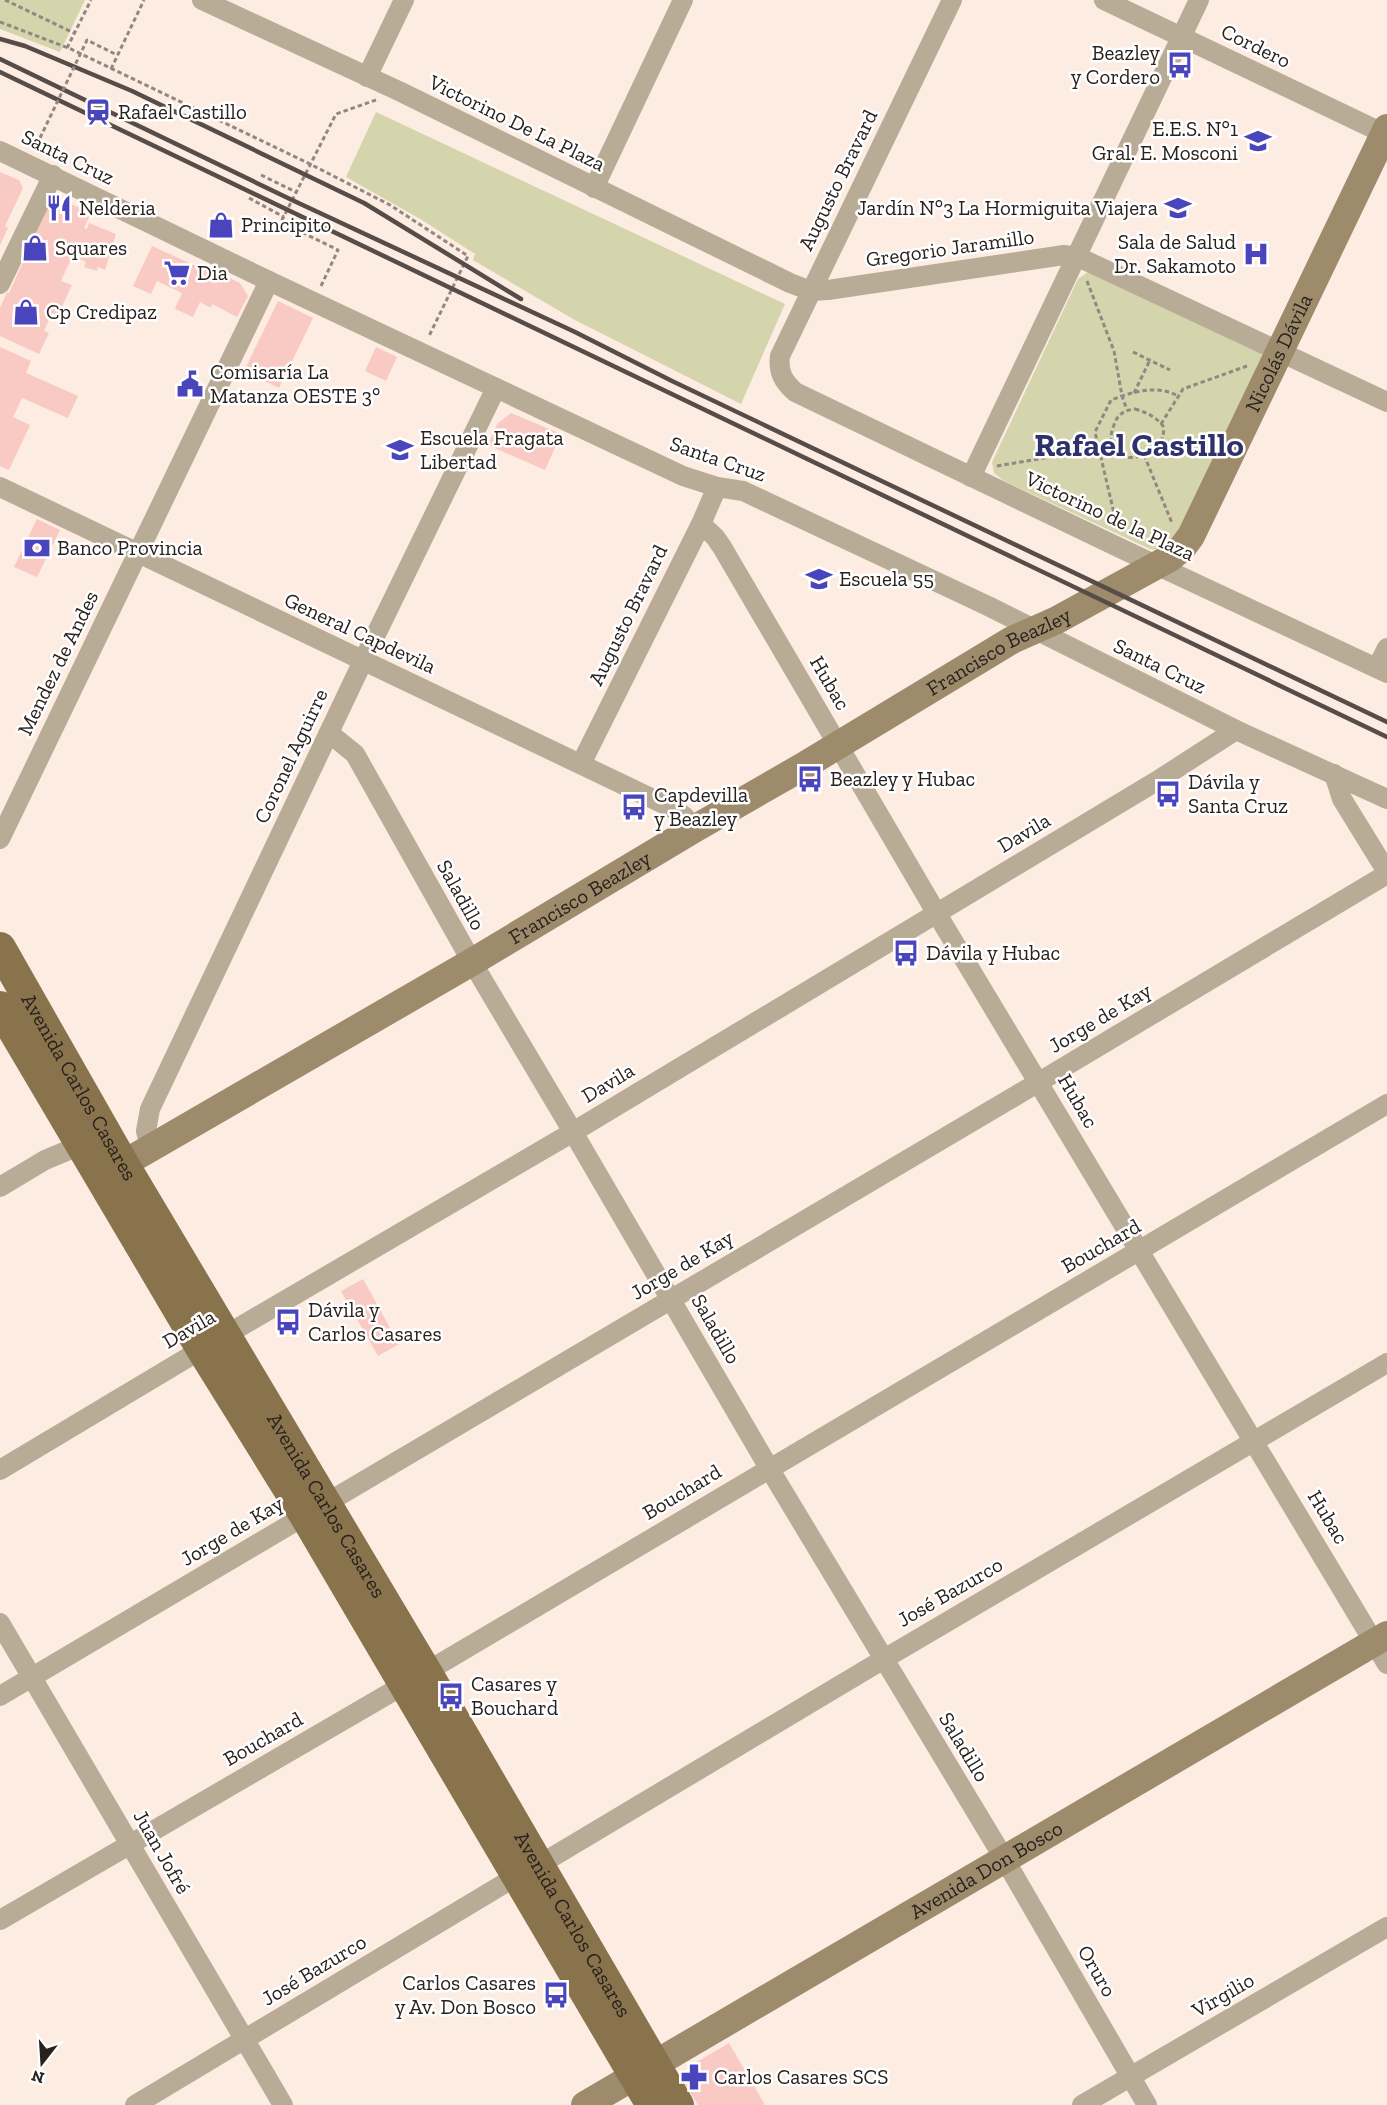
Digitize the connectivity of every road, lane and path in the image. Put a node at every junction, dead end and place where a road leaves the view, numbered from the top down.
1 (5, 0) edge
2 (91, 0) edge
3 (144, 0) edge
4 (202, 0) edge
5 (405, 0) edge
6 (683, 0) edge
7 (952, 0) edge
8 (1104, 0) edge
9 (1199, 0) edge
10 (12, 1) edge
11 (0, 22) edge
12 (74, 33) junction
13 (1181, 37) junction
14 (67, 48) junction
15 (117, 55) junction
16 (111, 69) junction
17 (367, 77) junction
18 (400, 92) junction
19 (1386, 132) edge
20 (40, 138) dead end
21 (0, 151) edge
22 (310, 164) junction
23 (52, 175) junction
24 (261, 175) dead end
25 (594, 188) junction
26 (296, 192) junction
27 (249, 198) dead end
28 (284, 217) junction
29 (1078, 257) junction
30 (269, 281) junction
31 (0, 284) edge
32 (811, 291) junction
33 (314, 301) junction
34 (421, 352) junction
35 (1133, 352) dead end
36 (1279, 353) junction
37 (1150, 360) junction
38 (1170, 370) dead end
39 (785, 382) joint
40 (496, 388) junction
41 (1134, 393) junction
42 (1122, 396) junction
43 (1178, 396) junction
44 (1387, 402) edge
45 (1127, 410) junction
46 (1161, 424) junction
47 (1111, 447) junction
48 (1099, 449) junction
49 (1144, 455) junction
50 (973, 473) junction
51 (717, 486) junction
52 (0, 487) edge
53 (701, 524) junction
54 (1182, 548) junction
55 (1122, 549) junction
56 (138, 553) junction
57 (1156, 565) junction
58 (1034, 631) junction
59 (1387, 648) edge
60 (363, 661) junction
61 (1382, 670) edge
62 (1236, 730) junction
63 (329, 733) junction
64 (838, 746) junction
65 (581, 764) junction
66 (1334, 774) junction
67 (1387, 799) edge
68 (694, 829) junction
69 (0, 839) edge
70 (1387, 873) edge
71 (937, 914) junction
72 (0, 948) edge
73 (472, 962) junction
74 (0, 1007) edge
75 (1040, 1082) junction
76 (1387, 1104) edge
77 (573, 1132) junction
78 (81, 1144) junction
79 (150, 1148) junction
80 (123, 1164) junction
81 (0, 1187) edge
82 (1139, 1252) junction
83 (671, 1300) junction
84 (214, 1342) junction
85 (1387, 1363) edge
86 (1254, 1441) junction
87 (769, 1468) junction
88 (0, 1470) edge
89 (315, 1510) junction
90 (0, 1623) edge
91 (1383, 1647) edge
92 (884, 1659) junction
93 (33, 1677) junction
94 (415, 1678) junction
95 (0, 1696) edge
96 (130, 1845) junction
97 (1005, 1860) junction
98 (528, 1870) junction
99 (0, 1920) edge
100 (1387, 1927) edge
101 (244, 2040) junction
102 (1131, 2076) junction
103 (642, 2081) edge
104 (135, 2105) edge
105 (283, 2105) edge
106 (585, 2105) edge
107 (652, 2105) edge
108 (678, 2105) edge
109 (1082, 2105) edge
110 (1147, 2105) edge

1 - 10 path
2 - 12 path
3 - 15 path
4 - 17 street, Victorino De La Plaza
5 - 17 street
6 - 25 street
7 - 32 street, Augusto Bravard
8 - 13 street, Cordero
9 - 13 street
10 - 12 path
11 - 14 path
12 - 14 path
13 - 19 street, Cordero
13 - 29 street
14 - 16 path
15 - 16 path
15 - 20 path, bridge
16 - 22 path
17 - 18 street, Victorino De La Plaza
18 - 22 path
18 - 25 street, Victorino De La Plaza
19 - 36 street, Nicolás Dávila
21 - 23 street, Santa Cruz
22 - 26 path
22 - 34 path
23 - 30 street, Santa Cruz
23 - 31 street
24 - 26 path
25 - 32 street, Victorino De La Plaza
26 - 28 path
27 - 28 path
28 - 33 path
29 - 32 street, Gregorio Jaramillo
29 - 36 street, Gregorio Jaramillo
29 - 42 path
29 - 50 street
30 - 33 street, Santa Cruz
30 - 56 street, Mendez de Andes
32 - 39 street, Augusto Bravard
33 - 34 street, Santa Cruz
34 - 40 street, Santa Cruz
35 - 37 path
36 - 43 path
36 - 44 street, Gregorio Jaramillo
36 - 54 street, Nicolás Dávila
37 - 38 path
37 - 41 path
39 - 50 street, Victorino de la Plaza
40 - 51 street, Santa Cruz
40 - 60 street, Coronel Aguirre
41 - 42 path
41 - 43 path
42 - 45 path
42 - 48 path
43 - 46 path
45 - 46 path
45 - 47 path
46 - 49 path
47 - 48 path
47 - 49 path
48 - 50 path
48 - 55 path
49 - 54 path
50 - 55 street, Victorino de la Plaza
51 - 53 street, Augusto Bravard
51 - 58 street, Santa Cruz
52 - 56 street, General Capdevila
53 - 64 street, Hubac
53 - 65 street, Augusto Bravard
54 - 57 street, Nicolás Dávila
55 - 57 street, Victorino de la Plaza
56 - 60 street, General Capdevila
56 - 69 street, Mendez de Andes
57 - 58 street, Francisco Beazley
57 - 61 street, Victorino de la Plaza
58 - 62 street, Santa Cruz
58 - 64 street, Francisco Beazley
59 - 61 street
60 - 63 street, Coronel Aguirre
60 - 65 street, General Capdevila
62 - 66 street, Santa Cruz
62 - 71 street, Davila
63 - 73 street, Saladillo
63 - 79 street, Coronel Aguirre
64 - 68 street, Francisco Beazley
64 - 71 street, Hubac
65 - 68 street, General Capdevila
66 - 67 street, Santa Cruz
66 - 70 street
68 - 73 street, Francisco Beazley
70 - 75 street, Jorge de Kay
71 - 75 street, Hubac
71 - 77 street, Davila
72 - 80 main road, Avenida Carlos Casares
73 - 77 street, Saladillo
73 - 79 street, Francisco Beazley
74 - 78 main road, Avenida Carlos Casares
75 - 82 street, Hubac
75 - 83 street, Jorge de Kay
76 - 82 street, Bouchard
77 - 83 street, Saladillo
77 - 84 street, Davila
78 - 80 street
78 - 81 street
78 - 84 main road, Avenida Carlos Casares
79 - 80 street, Francisco Beazley
80 - 84 main road, Avenida Carlos Casares
82 - 86 street, Hubac
82 - 87 street, Bouchard
83 - 87 street, Saladillo
83 - 89 street, Jorge de Kay
84 - 88 street, Davila
84 - 89 main road, Avenida Carlos Casares
85 - 86 street, José Bazurco
86 - 91 street, Hubac
86 - 92 street, José Bazurco
87 - 92 street, Saladillo
87 - 94 street, Bouchard
89 - 93 street, Jorge de Kay
89 - 94 main road, Avenida Carlos Casares
90 - 93 street, Juan Jofré
91 - 97 street, Avenida Don Bosco
92 - 97 street, Saladillo
92 - 98 street, José Bazurco
93 - 95 street, Jorge de Kay
93 - 96 street, Juan Jofré
94 - 96 street, Bouchard
94 - 98 main road, Avenida Carlos Casares
96 - 99 street, Bouchard
96 - 101 street, Juan Jofré
97 - 102 street, Oruro
97 - 103 street, Avenida Don Bosco
98 - 101 street, José Bazurco
98 - 103 main road, Avenida Carlos Casares
100 - 102 street, Virgilio
101 - 104 street, José Bazurco
101 - 105 street, Juan Jofré
102 - 109 street, Virgilio
102 - 110 street, Oruro
103 - 106 street, Avenida Don Bosco
103 - 107 main road
103 - 108 main road

